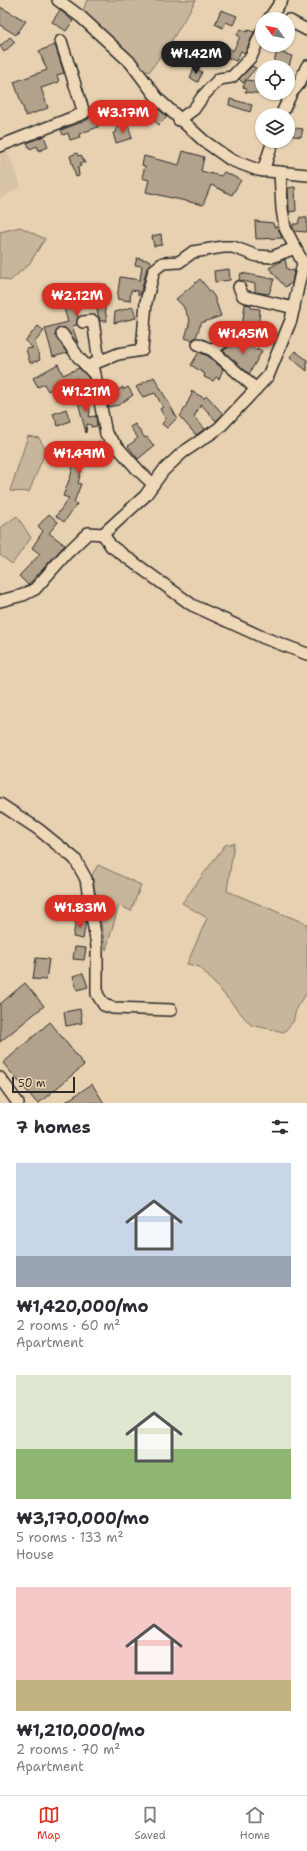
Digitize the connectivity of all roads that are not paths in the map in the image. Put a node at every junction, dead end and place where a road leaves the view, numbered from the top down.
1 (58, 0) edge
2 (282, 0) edge
3 (274, 12) edge
4 (295, 24) edge
5 (307, 30) edge
6 (61, 42) dead end
7 (255, 48) edge
8 (307, 66) edge
9 (285, 108) edge
10 (179, 120) junction
11 (0, 146) edge
12 (271, 148) edge
13 (263, 171) junction
14 (280, 172) junction
15 (307, 175) edge
16 (295, 248) junction
17 (239, 287) dead end
18 (294, 308) junction
19 (83, 322) dead end
20 (237, 331) dead end
21 (62, 334) dead end
22 (198, 344) dead end
23 (212, 350) junction
24 (100, 361) junction
25 (96, 375) junction
26 (256, 389) junction
27 (153, 484) junction
28 (102, 534) junction
29 (0, 601) edge
30 (307, 654) edge
31 (0, 804) edge
32 (171, 1010) dead end
33 (0, 1078) edge
34 (18, 1103) edge

1 - 10 street
2 - 3 street
4 - 5 street
6 - 11 street
7 - 10 street
8 - 9 street
10 - 13 street
12 - 13 street
13 - 14 street
14 - 15 street
14 - 16 street
16 - 18 street
16 - 24 street
17 - 18 street
18 - 26 street
19 - 24 street
20 - 23 street
21 - 25 street
22 - 23 street
23 - 26 street
24 - 25 street
25 - 27 street
26 - 27 street
27 - 28 street
28 - 29 street
28 - 30 street
31 - 32 street
33 - 34 street

